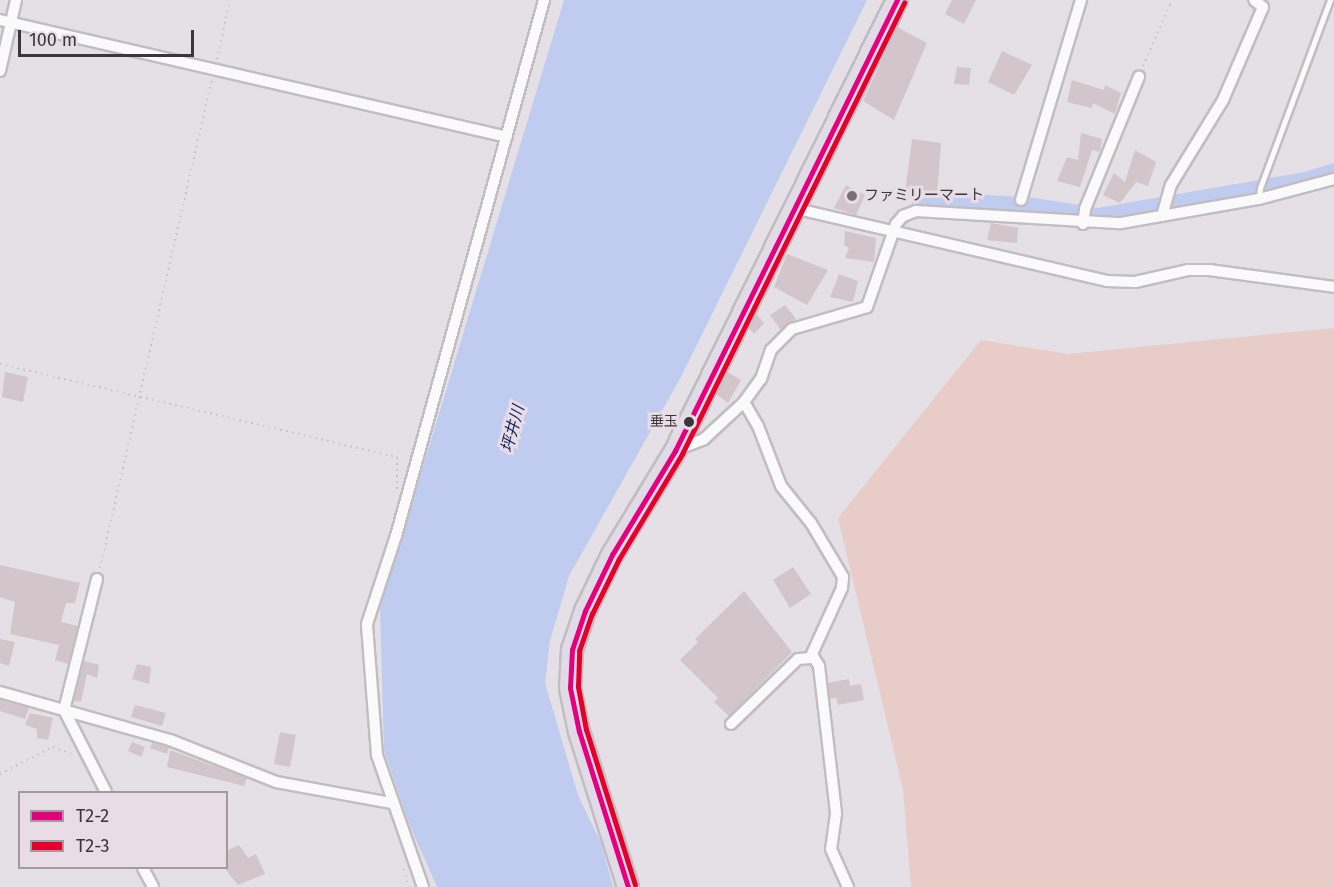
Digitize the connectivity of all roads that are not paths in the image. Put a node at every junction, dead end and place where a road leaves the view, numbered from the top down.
1 (16, 0) edge
2 (544, 0) edge
3 (897, 0) edge
4 (1081, 0) edge
5 (1254, 0) edge
6 (1330, 0) edge
7 (5, 21) edge
8 (0, 71) edge
9 (1139, 77) road end
10 (507, 137) junction
11 (1334, 179) edge
12 (1260, 193) junction
13 (1021, 200) dead end
14 (793, 208) junction
15 (1163, 210) junction
16 (1084, 217) junction
17 (893, 234) junction
18 (1334, 287) edge
19 (744, 402) junction
20 (675, 451) junction
21 (97, 579) road end
22 (811, 656) junction
23 (0, 692) edge
24 (64, 710) junction
25 (731, 724) dead end
26 (105, 791) edge
27 (393, 803) junction
28 (144, 869) edge
29 (631, 883) edge
30 (153, 887) edge
31 (423, 887) edge
32 (848, 887) edge

1 - 7 street
2 - 10 street
3 - 14 highway
4 - 13 street
5 - 15 street
6 - 12 lane
7 - 8 street
7 - 10 street
9 - 16 street
10 - 27 street
11 - 12 street
12 - 15 street
14 - 17 street
14 - 20 highway
15 - 16 street
16 - 17 street
17 - 18 street
17 - 19 street
19 - 20 street
19 - 22 street
20 - 29 highway
21 - 24 street
22 - 25 street
22 - 32 street
23 - 24 street
24 - 26 street
24 - 27 street
27 - 31 street
28 - 30 street

